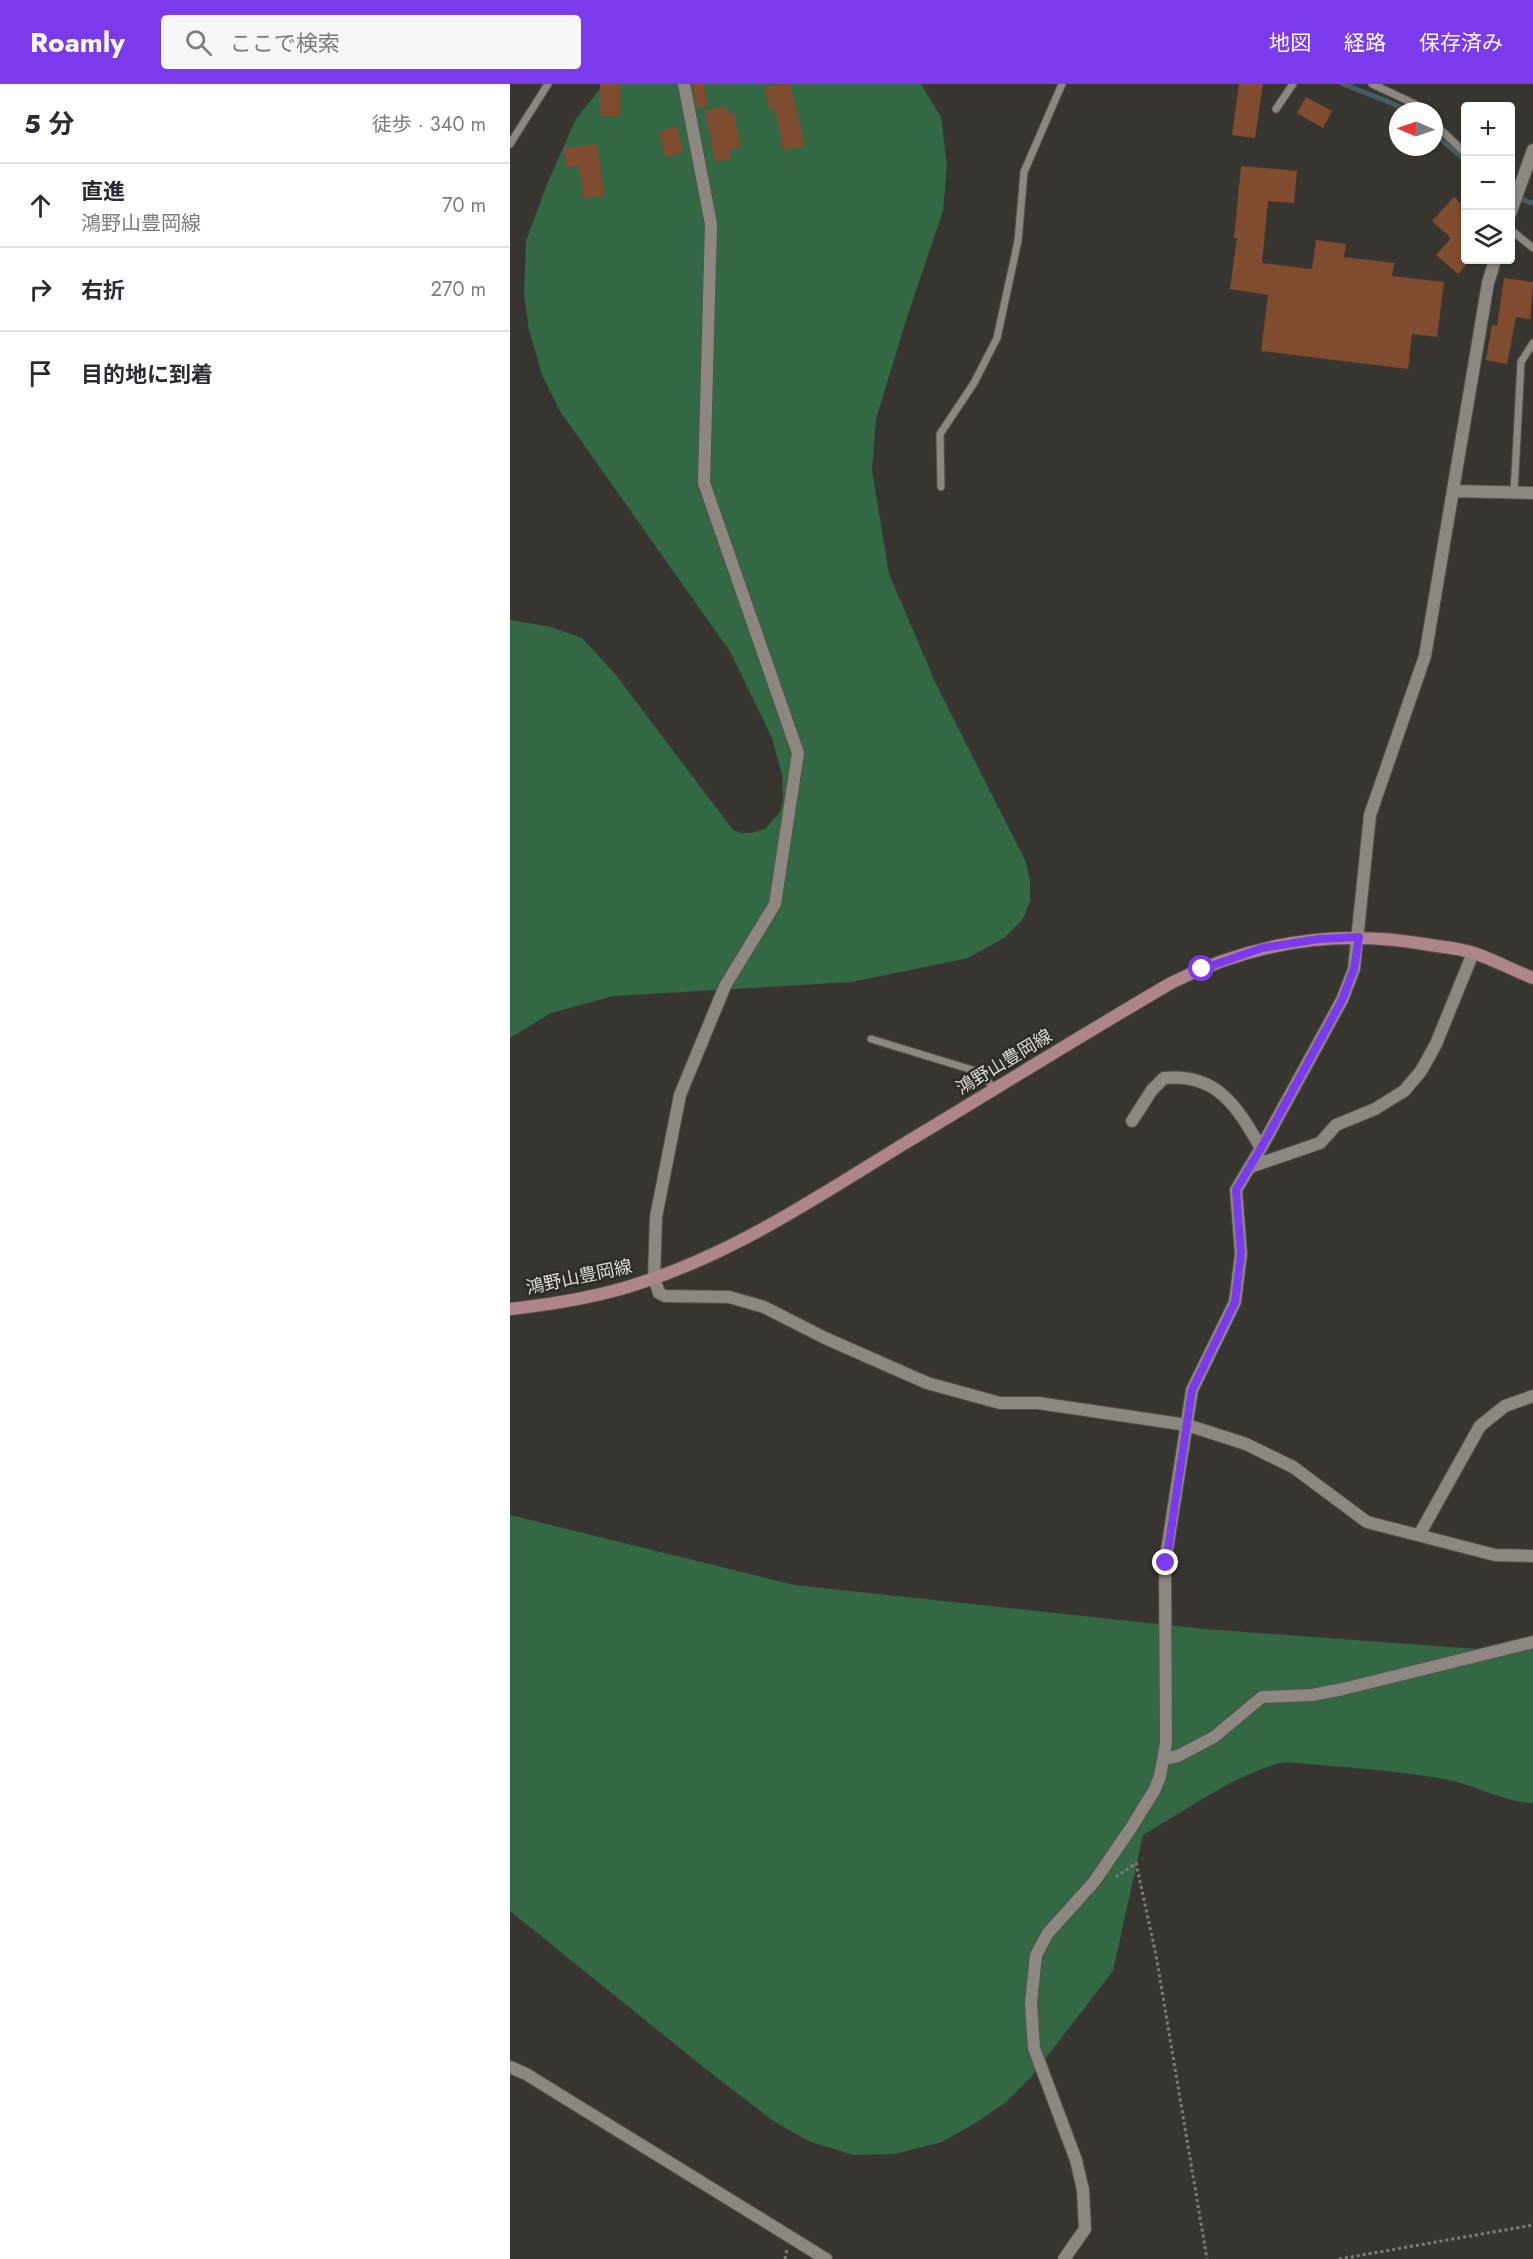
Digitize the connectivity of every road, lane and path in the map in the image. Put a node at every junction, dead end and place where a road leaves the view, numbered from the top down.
1 (548, 84) edge
2 (684, 84) edge
3 (1062, 84) edge
4 (1293, 84) edge
5 (1372, 84) edge
6 (1411, 102) edge
7 (1276, 109) dead end
8 (1443, 132) edge
9 (510, 144) edge
10 (1461, 149) edge
11 (1533, 150) edge
12 (1515, 189) edge
13 (1515, 233) edge
14 (1533, 248) edge
15 (1494, 264) edge
16 (1533, 343) edge
17 (941, 487) dead end
18 (1454, 491) junction
19 (1514, 493) junction
20 (1533, 494) edge
21 (1359, 937) junction
22 (1473, 953) junction
23 (1533, 978) edge
24 (872, 1039) dead end
25 (995, 1089) junction
26 (1132, 1121) dead end
27 (1261, 1148) junction
28 (1250, 1167) junction
29 (654, 1278) junction
30 (510, 1309) edge
31 (1533, 1396) edge
32 (1187, 1425) junction
33 (1419, 1535) junction
34 (1533, 1556) edge
35 (1533, 1642) edge
36 (1163, 1759) junction
37 (1094, 1882) junction
38 (510, 2067) edge
39 (1533, 2225) edge
40 (826, 2259) edge
41 (1064, 2259) edge
42 (1207, 2259) edge
43 (1339, 2259) edge

1 - 9 lane
2 - 29 street
3 - 17 lane
4 - 7 lane
5 - 6 lane
8 - 10 lane
11 - 12 street
13 - 14 lane
15 - 18 street
16 - 19 lane
18 - 19 street
18 - 21 street
19 - 20 street
21 - 22 main road, 鴻野山豊岡線
21 - 25 main road, 鴻野山豊岡線
21 - 27 street
22 - 23 main road, 鴻野山豊岡線
22 - 28 street
24 - 25 lane
25 - 29 main road, 鴻野山豊岡線
26 - 27 street
27 - 28 street
28 - 32 street
29 - 30 main road, 鴻野山豊岡線
29 - 32 street
31 - 33 street
32 - 33 street
32 - 36 street
33 - 34 street
35 - 36 street
36 - 37 street
37 - 41 street
37 - 42 path
38 - 40 street
39 - 43 path

